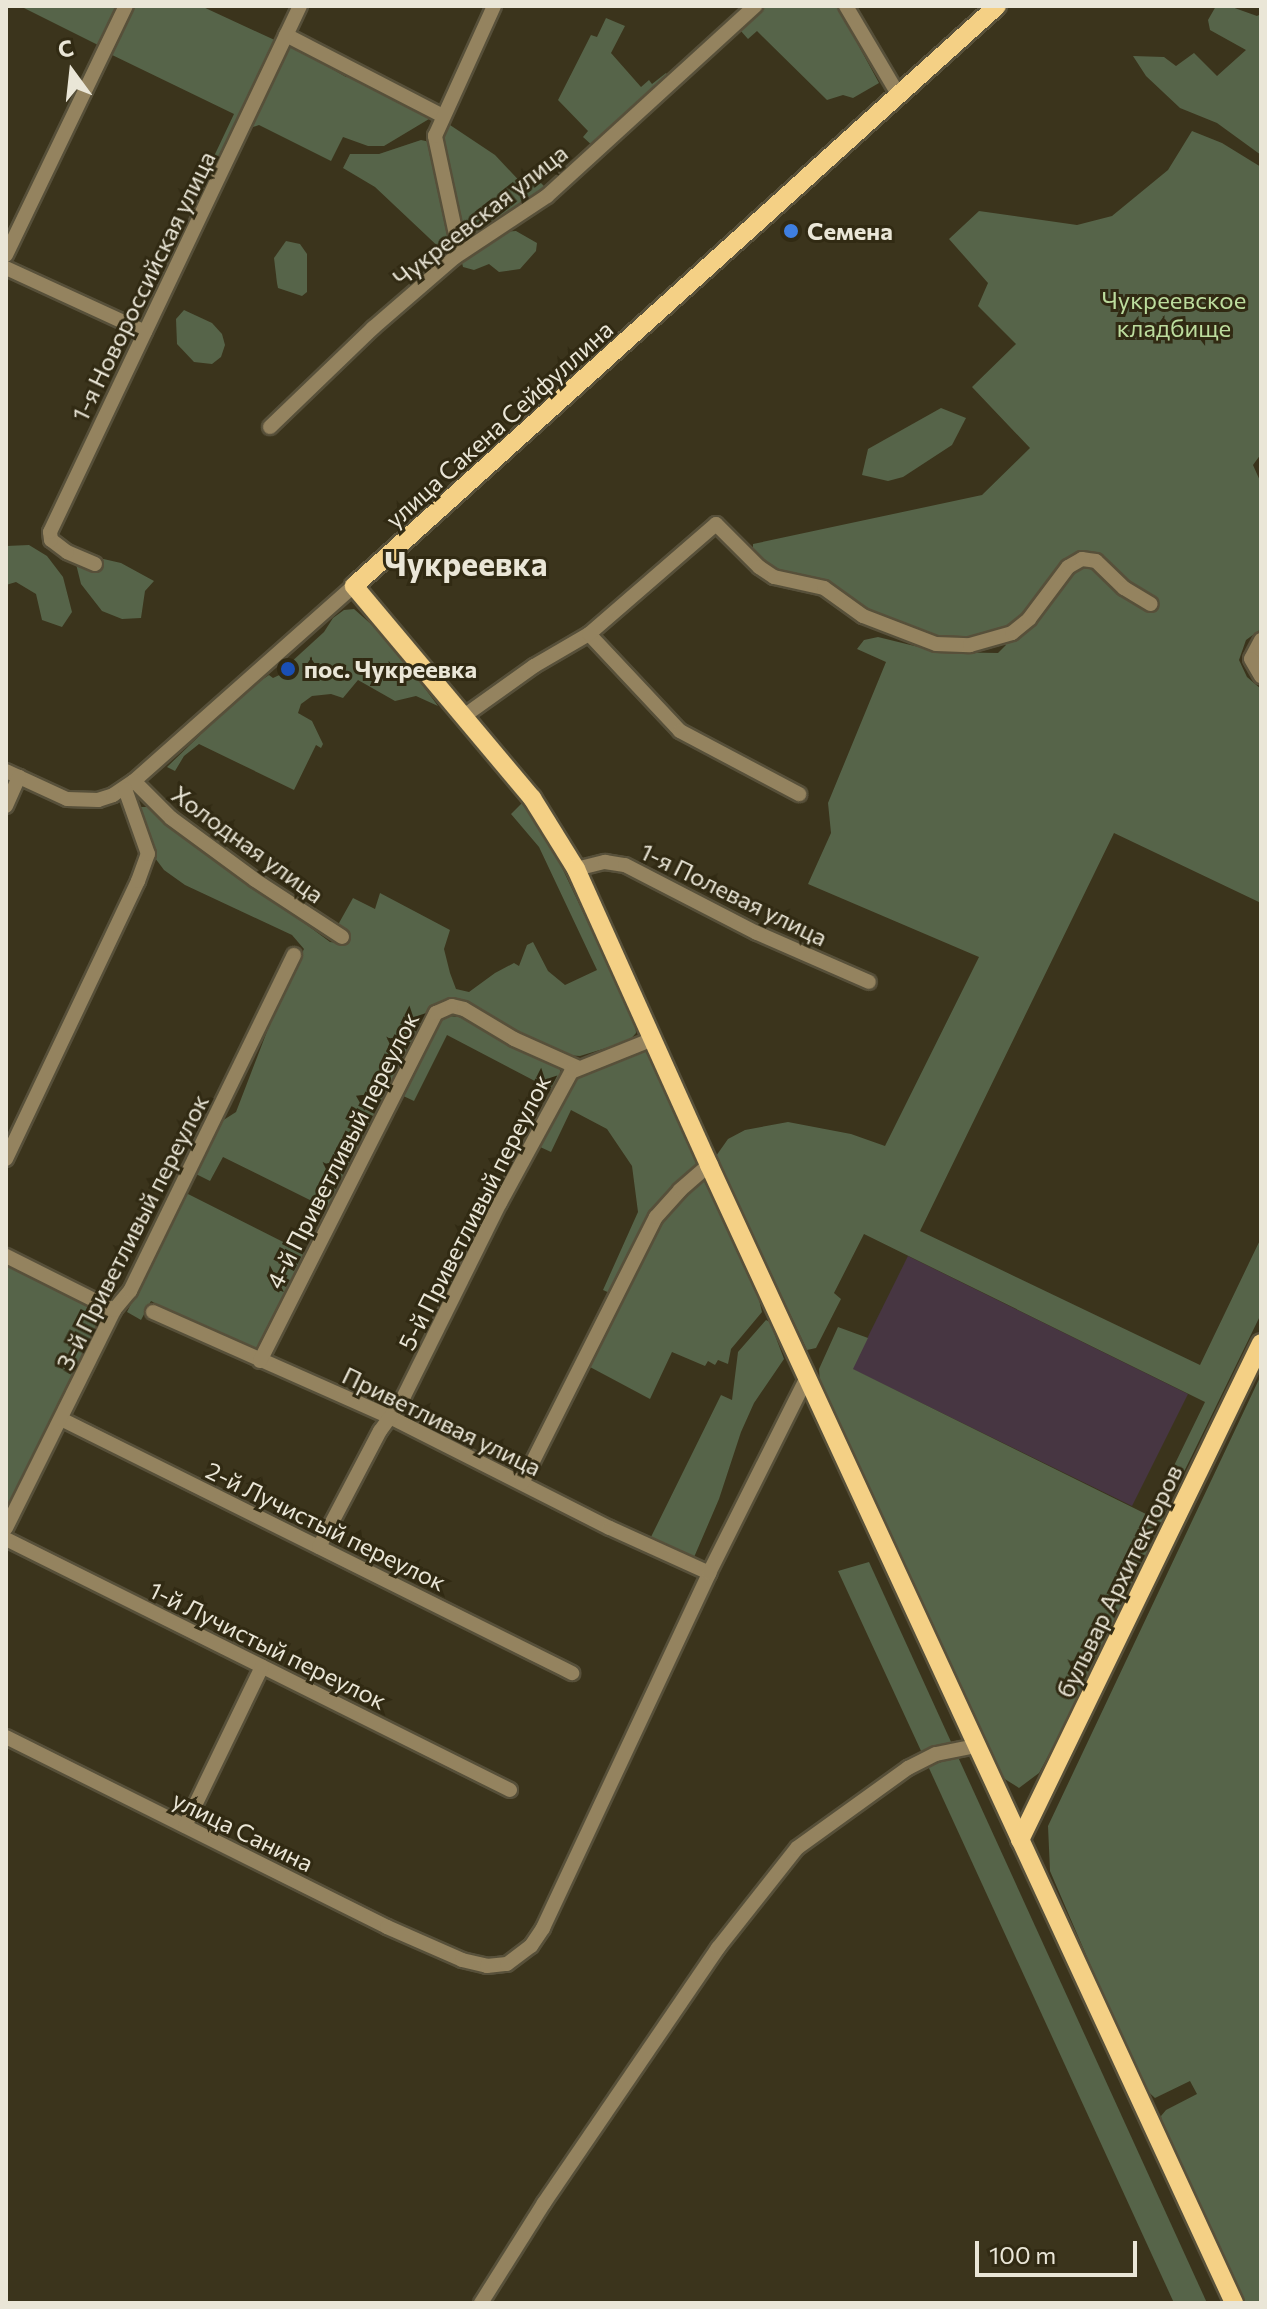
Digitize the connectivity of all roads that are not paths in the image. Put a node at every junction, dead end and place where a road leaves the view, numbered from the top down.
1 (126, 6) edge
2 (300, 6) edge
3 (494, 6) edge
4 (755, 6) edge
5 (846, 6) edge
6 (997, 6) edge
7 (286, 35) junction
8 (898, 94) junction
9 (443, 116) junction
10 (460, 253) junction
11 (6, 255) edge
12 (6, 268) edge
13 (145, 332) junction
14 (270, 427) dead end
15 (95, 564) dead end
16 (354, 586) junction
17 (1151, 604) dead end
18 (589, 634) junction
19 (1261, 640) edge
20 (1261, 676) edge
21 (464, 716) junction
22 (13, 774) edge
23 (130, 785) junction
24 (799, 794) dead end
25 (6, 806) edge
26 (576, 869) junction
27 (342, 937) dead end
28 (294, 955) dead end
29 (869, 982) dead end
30 (653, 1039) junction
31 (577, 1067) junction
32 (6, 1159) edge
33 (709, 1165) junction
34 (6, 1256) edge
35 (114, 1310) junction
36 (153, 1312) dead end
37 (1261, 1343) edge
38 (260, 1361) junction
39 (807, 1377) junction
40 (390, 1417) junction
41 (61, 1419) junction
42 (522, 1483) junction
43 (6, 1528) edge
44 (6, 1539) edge
45 (319, 1547) junction
46 (709, 1573) junction
47 (262, 1667) junction
48 (572, 1673) dead end
49 (6, 1737) edge
50 (976, 1746) junction
51 (510, 1790) dead end
52 (185, 1826) junction
53 (1020, 1840) junction
54 (481, 2303) edge
55 (1234, 2303) edge

1 - 11 street
2 - 7 street, 1-я Новороссийская улица
3 - 9 street
4 - 10 street, Чукреевская улица
5 - 8 street
6 - 8 main road, улица Сакена Сейфуллина
7 - 9 street
7 - 13 street, 1-я Новороссийская улица
8 - 16 main road, улица Сакена Сейфуллина
9 - 10 street
10 - 14 street, Чукреевская улица
12 - 13 street
13 - 15 street, 1-я Новороссийская улица
16 - 21 main road
16 - 23 street, улица Сакена Сейфуллина
17 - 18 street
18 - 21 street
18 - 24 street
19 - 20 street
21 - 26 main road
22 - 23 street, улица Сакена Сейфуллина
22 - 25 street
23 - 27 street, Холодная улица
23 - 32 street
26 - 29 street, 1-я Полевая улица
26 - 30 main road
28 - 35 street, 3-й Приветливый переулок
30 - 31 street
30 - 33 main road
31 - 38 street, 4-й Приветливый переулок
31 - 40 street, 5-й Приветливый переулок
33 - 39 main road
33 - 42 street
34 - 35 street
35 - 41 street, 3-й Приветливый переулок
36 - 38 street, Приветливая улица
37 - 53 main road, бульвар Архитекторов
38 - 40 street, Приветливая улица
39 - 46 street, улица Санина
39 - 50 main road
40 - 42 street, Приветливая улица
40 - 45 street, 5-й Приветливый переулок
41 - 43 street, 3-й Приветливый переулок
41 - 45 street, 2-й Лучистый переулок
42 - 46 street, Приветливая улица
44 - 47 street, 1-й Лучистый переулок
45 - 48 street, 2-й Лучистый переулок
46 - 52 street, улица Санина
47 - 51 street, 1-й Лучистый переулок
47 - 52 street
49 - 52 street, улица Санина
50 - 53 main road
50 - 54 street
53 - 55 main road

